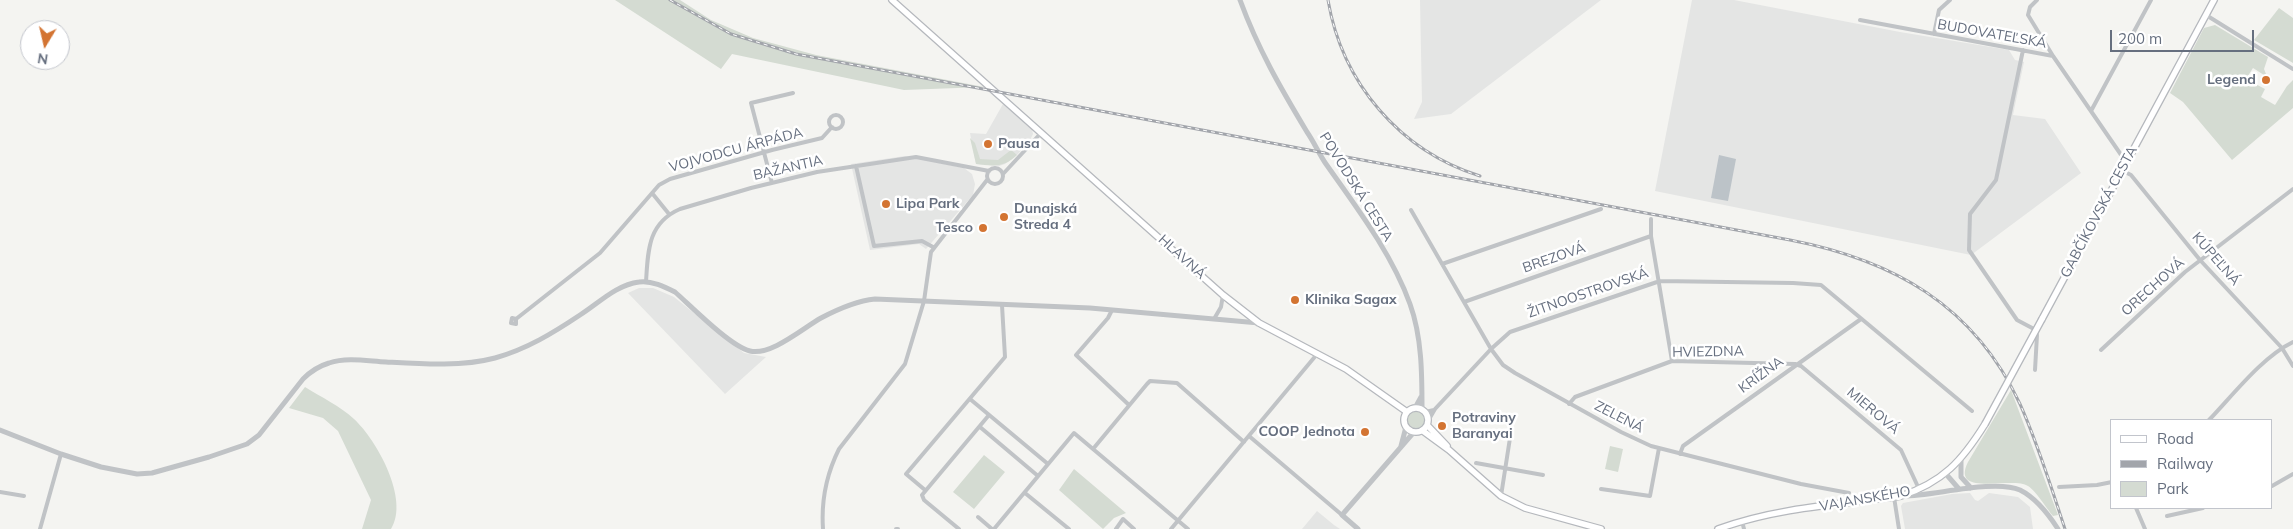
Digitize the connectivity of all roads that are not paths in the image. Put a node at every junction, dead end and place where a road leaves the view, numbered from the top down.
1 (892, 0) edge
2 (1240, 0) edge
3 (1950, 0) edge
4 (2037, 0) edge
5 (2151, 0) edge
6 (2214, 0) edge
7 (2206, 15) junction
8 (1860, 20) dead end
9 (1934, 34) junction
10 (2022, 50) junction
11 (2053, 56) junction
12 (2293, 69) edge
13 (793, 93) dead end
14 (2091, 111) junction
15 (832, 127) dead end
16 (1041, 133) junction
17 (764, 152) junction
18 (2126, 162) junction
19 (856, 166) junction
20 (2122, 170) junction
21 (989, 171) junction
22 (1003, 174) junction
23 (987, 180) junction
24 (772, 183) junction
25 (2293, 189) edge
26 (652, 193) junction
27 (1601, 209) dead end
28 (1411, 210) dead end
29 (669, 214) junction
30 (1651, 219) dead end
31 (1651, 236) junction
32 (933, 248) junction
33 (2200, 260) junction
34 (1442, 264) junction
35 (1660, 281) junction
36 (646, 282) junction
37 (1223, 295) junction
38 (924, 301) junction
39 (1464, 302) junction
40 (1002, 305) junction
41 (1112, 310) junction
42 (1861, 318) junction
43 (516, 319) dead end
44 (1214, 319) junction
45 (1258, 323) junction
46 (2293, 342) edge
47 (2282, 348) junction
48 (1491, 349) junction
49 (2102, 350) dead end
50 (1318, 353) junction
51 (1672, 361) junction
52 (1795, 364) junction
53 (2293, 366) edge
54 (2035, 370) dead end
55 (970, 399) junction
56 (1569, 404) junction
57 (1130, 405) junction
58 (1420, 410) junction
59 (1434, 410) junction
60 (1972, 411) dead end
61 (1407, 412) junction
62 (989, 415) junction
63 (2210, 419) edge
64 (1428, 423) junction
65 (1985, 424) joint
66 (980, 427) junction
67 (1406, 427) junction
68 (0, 430) edge
69 (1423, 431) junction
70 (1414, 432) junction
71 (1249, 436) junction
72 (1510, 438) dead end
73 (1244, 442) junction
74 (1400, 447) junction
75 (1659, 448) junction
76 (1092, 449) junction
77 (1449, 450) junction
78 (60, 454) junction
79 (1680, 454) junction
80 (1961, 460) junction
81 (1476, 463) dead end
82 (1048, 464) junction
83 (1506, 468) junction
84 (1946, 474) junction
85 (2293, 474) edge
86 (1543, 475) dead end
87 (1038, 476) junction
88 (2110, 482) edge
89 (2273, 485) edge
90 (2060, 486) dead end
91 (1972, 488) junction
92 (1601, 489) dead end
93 (1920, 489) junction
94 (1959, 489) junction
95 (926, 490) junction
96 (0, 492) edge
97 (1024, 493) junction
98 (1848, 493) dead end
99 (24, 496) dead end
100 (1501, 496) junction
101 (1897, 497) junction
102 (2136, 509) edge
103 (2198, 509) edge
104 (1342, 515) junction
105 (2167, 516) dead end
106 (978, 517) dead end
107 (1178, 521) junction
108 (1742, 521) junction
109 (40, 529) edge
110 (822, 529) edge
111 (959, 529) edge
112 (993, 529) edge
113 (1069, 529) edge
114 (1116, 529) edge
115 (1134, 529) edge
116 (1171, 529) edge
117 (1188, 529) edge
118 (1358, 529) edge
119 (1601, 529) edge
120 (1718, 529) edge
121 (1744, 529) edge
122 (1899, 529) edge
123 (2058, 529) edge
124 (2146, 529) edge

1 - 16 main road, HLAVNÁ
2 - 58 street, POVODSKÁ CESTA
3 - 9 street
4 - 11 street
5 - 14 street
6 - 7 main road, GABČÍKOVSKÁ CESTA
7 - 12 street
7 - 18 main road, GABČÍKOVSKÁ CESTA
8 - 9 street, BUDOVATEĽSKÁ
9 - 10 street, BUDOVATEĽSKÁ
10 - 11 street, BUDOVATEĽSKÁ
10 - 54 street
11 - 14 street, BUDOVATEĽSKÁ
13 - 17 street
14 - 18 street, BUDOVATEĽSKÁ
15 - 17 street, VOJVODCU ÁRPÁDA
16 - 22 street
16 - 37 main road, HLAVNÁ
17 - 24 street
17 - 26 street, VOJVODCU ÁRPÁDA
18 - 20 main road, GABČÍKOVSKÁ CESTA
19 - 21 street, BAŽANTIA
19 - 24 street, BAŽANTIA
19 - 32 street
20 - 33 street, KÚPEĽNÁ
20 - 65 main road, GABČÍKOVSKÁ CESTA, bridge
21 - 22 street
21 - 23 street
22 - 23 street
23 - 32 street
24 - 29 street, BAŽANTIA
25 - 33 street, ORECHOVÁ
26 - 29 street
26 - 43 street, VOJVODCU ÁRPÁDA
27 - 34 street
28 - 34 street, ZELENÁ
29 - 36 street, BAŽANTIA
30 - 31 street
31 - 35 street
31 - 39 street, BREZOVÁ
32 - 38 street
33 - 47 street, KÚPEĽNÁ
33 - 49 street, ORECHOVÁ
34 - 39 street, ZELENÁ
35 - 42 street, ŽITNOOSTROVSKÁ
35 - 48 street, ŽITNOOSTROVSKÁ
35 - 51 street
36 - 38 street
36 - 78 street
37 - 44 street
37 - 45 main road, HLAVNÁ
38 - 40 street
38 - 110 street
39 - 48 street, ZELENÁ
40 - 41 street
40 - 55 street
41 - 44 street
41 - 57 street
42 - 52 street, KRÍŽNA
42 - 60 street, ŽITNOOSTROVSKÁ
44 - 45 street
45 - 50 main road, HLAVNÁ
46 - 47 street
47 - 53 street, KÚPEĽNÁ
47 - 63 street
48 - 56 street, ZELENÁ
48 - 59 street, ŽITNOOSTROVSKÁ
50 - 61 main road, HLAVNÁ
50 - 71 street
51 - 52 street, HVIEZDNA
51 - 56 street, HVIEZDNA
52 - 79 street, KRÍŽNA
52 - 93 street, MIEROVÁ
55 - 62 street
55 - 95 street
56 - 75 street, ZELENÁ
57 - 73 street
57 - 76 street
58 - 59 street
58 - 61 main road
58 - 64 main road
59 - 64 street, ŽITNOOSTROVSKÁ
61 - 67 main road
62 - 66 street
62 - 82 street
64 - 69 main road
64 - 77 main road
65 - 80 main road, VAJANSKÉHO
66 - 87 street
66 - 95 street
67 - 70 main road
67 - 74 street
68 - 78 street
69 - 70 main road
69 - 77 main road
70 - 74 street
71 - 73 street
71 - 104 street
72 - 83 street
73 - 107 street
74 - 104 street
75 - 79 street, ZELENÁ
75 - 92 street
76 - 82 street
76 - 107 street
77 - 100 main road
78 - 109 street
79 - 98 street, ZELENÁ
80 - 84 main road, VAJANSKÉHO
80 - 91 street
81 - 83 street
82 - 87 street
83 - 86 street
83 - 100 street
84 - 93 main road, VAJANSKÉHO
84 - 94 street
85 - 89 street
87 - 97 street
88 - 90 street
91 - 94 street
91 - 123 street
93 - 101 main road, VAJANSKÉHO
94 - 101 street
95 - 111 street
96 - 99 street
97 - 112 street
97 - 113 street
100 - 119 main road
101 - 108 main road, VAJANSKÉHO
101 - 122 street
102 - 124 street
103 - 105 street
104 - 118 street
106 - 112 street
107 - 116 street
107 - 117 street
108 - 120 main road, VAJANSKÉHO
108 - 121 street
114 - 115 street

